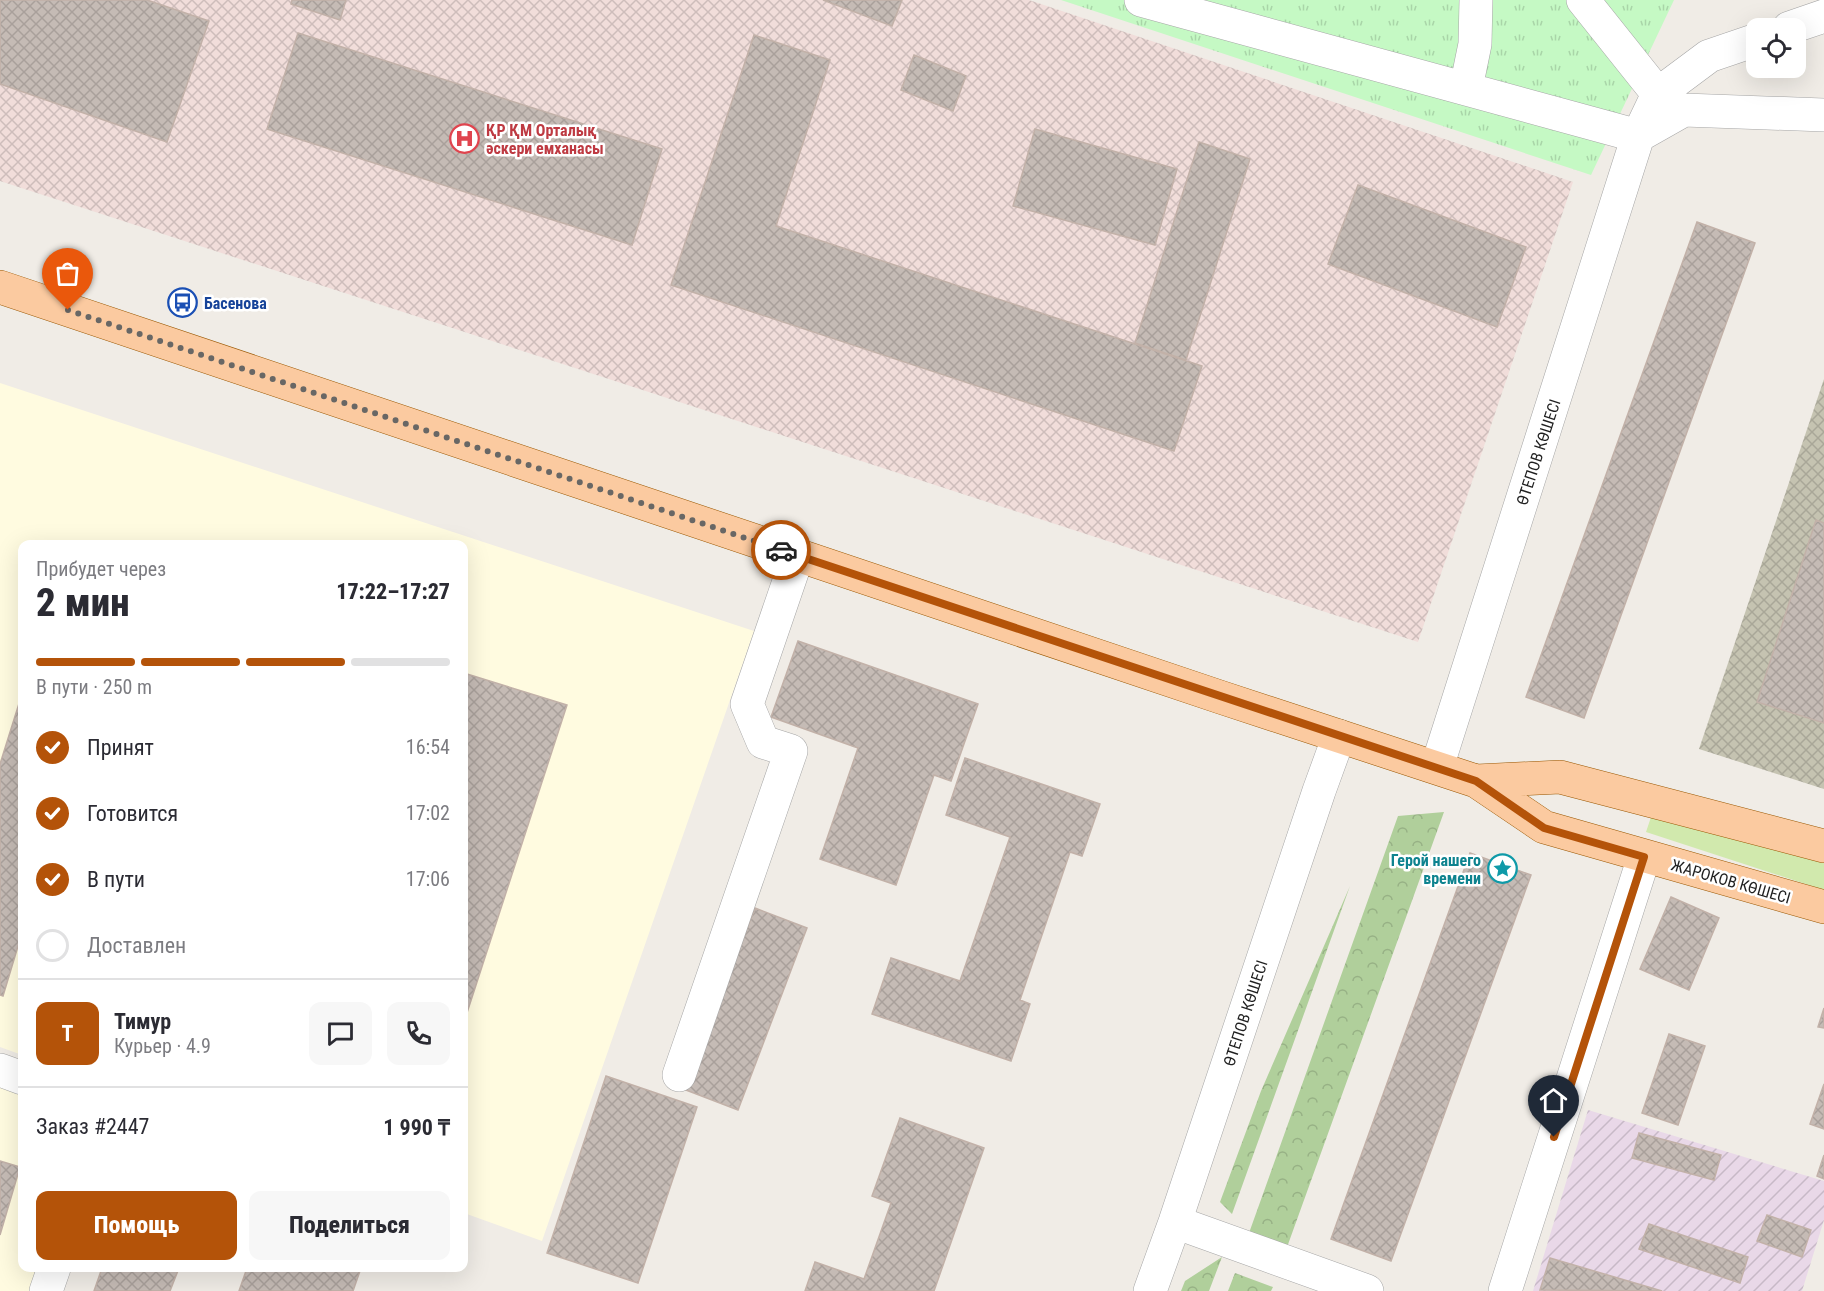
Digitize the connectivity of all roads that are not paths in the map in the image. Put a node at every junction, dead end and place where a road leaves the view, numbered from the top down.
1 (1141, 0) edge
2 (1476, 0) edge
3 (1583, 0) edge
4 (1824, 16) edge
5 (1806, 22) edge
6 (1746, 43) edge
7 (1466, 88) junction
8 (1658, 94) junction
9 (1824, 115) edge
10 (1638, 136) junction
11 (0, 287) edge
12 (798, 555) junction
13 (1339, 736) junction
14 (1437, 767) junction
15 (1476, 781) junction
16 (1824, 846) edge
17 (1644, 857) junction
18 (1824, 907) edge
19 (0, 1070) edge
20 (679, 1075) dead end
21 (18, 1077) edge
22 (1175, 1222) junction
23 (53, 1272) edge
24 (46, 1291) edge
25 (1150, 1291) edge
26 (1367, 1291) edge
27 (1504, 1291) edge

1 - 7 street
2 - 7 street
3 - 8 street
4 - 5 street
6 - 8 street
7 - 10 street
8 - 10 street, ӨТЕПОВ КӨШЕСІ
9 - 10 street
10 - 14 street, ӨТЕПОВ КӨШЕСІ
11 - 12 main road, ЖАРОКОВ КӨШЕСІ
12 - 13 main road, ЖАРОКОВ КӨШЕСІ
12 - 20 street
13 - 14 main road, ЖАРОКОВ КӨШЕСІ
13 - 22 street, ӨТЕПОВ КӨШЕСІ
14 - 15 main road, ЖАРОКОВ КӨШЕСІ
15 - 16 main road, ЖАРОКОВ КӨШЕСІ
15 - 17 main road, ЖАРОКОВ КӨШЕСІ
17 - 18 main road, ЖАРОКОВ КӨШЕСІ
17 - 27 street
19 - 21 street
22 - 25 street, ӨТЕПОВ КӨШЕСІ
22 - 26 street
23 - 24 street

